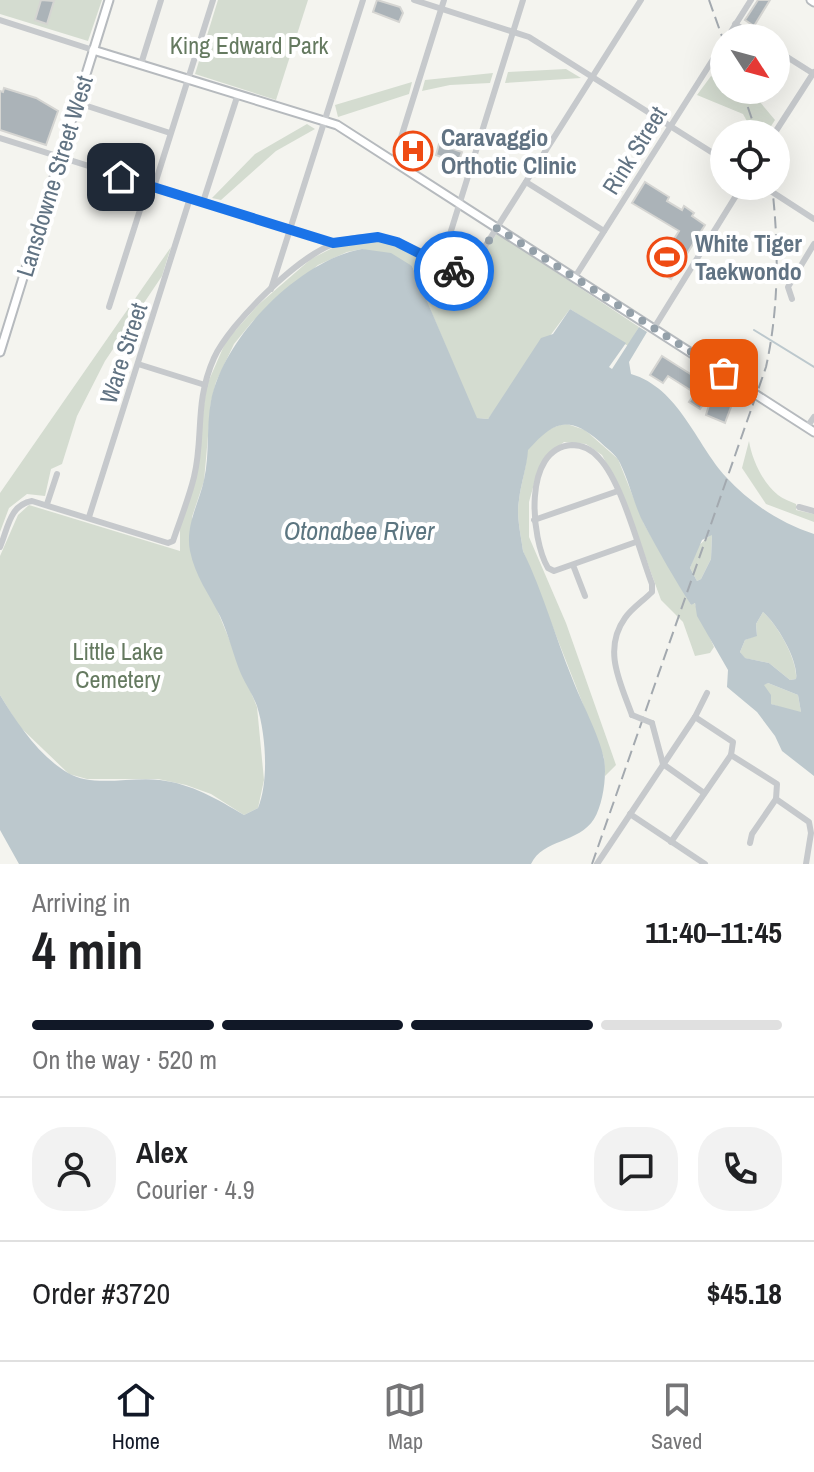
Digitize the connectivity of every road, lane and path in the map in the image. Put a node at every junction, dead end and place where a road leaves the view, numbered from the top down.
1 (109, 0) edge
2 (161, 0) edge
3 (213, 0) edge
4 (363, 0) edge
5 (414, 0) edge
6 (444, 0) edge
7 (523, 0) edge
8 (641, 0) edge
9 (751, 0) edge
10 (441, 8) junction
11 (0, 20) edge
12 (735, 24) edge
13 (514, 30) junction
14 (93, 50) junction
15 (790, 58) edge
16 (710, 63) edge
17 (141, 64) junction
18 (814, 73) edge
19 (593, 77) junction
20 (188, 79) junction
21 (238, 94) junction
22 (78, 103) junction
23 (783, 120) edge
24 (325, 122) junction
25 (670, 126) junction
26 (170, 133) junction
27 (0, 138) edge
28 (710, 151) edge
29 (61, 158) junction
30 (394, 160) junction
31 (526, 182) junction
32 (151, 186) junction
33 (190, 198) junction
34 (733, 200) edge
35 (785, 200) edge
36 (203, 202) junction
37 (460, 203) junction
38 (814, 219) edge
39 (497, 228) junction
40 (290, 230) junction
41 (604, 231) junction
42 (333, 243) junction
43 (814, 244) edge
44 (441, 263) junction
45 (575, 277) junction
46 (271, 289) junction
47 (792, 299) dead end
48 (109, 307) dead end
49 (654, 328) junction
50 (0, 352) edge
51 (138, 364) junction
52 (205, 385) junction
53 (814, 417) edge
54 (811, 430) edge
55 (57, 474) dead end
56 (618, 491) junction
57 (47, 504) junction
58 (799, 507) dead end
59 (814, 511) edge
60 (89, 517) junction
61 (534, 520) junction
62 (636, 542) junction
63 (0, 547) edge
64 (573, 565) junction
65 (585, 596) dead end
66 (707, 693) dead end
67 (695, 717) junction
68 (731, 755) junction
69 (663, 764) junction
70 (704, 793) junction
71 (776, 799) junction
72 (630, 814) junction
73 (671, 842) junction
74 (750, 843) dead end
75 (597, 864) edge
76 (705, 864) edge
77 (806, 864) edge

1 - 14 main road, Lansdowne Street West
2 - 17 street
3 - 20 street
4 - 24 street
5 - 10 street
6 - 10 street
7 - 13 street
8 - 19 street
9 - 12 street, Rink Street
10 - 13 street
10 - 30 street
11 - 14 street
13 - 19 street
13 - 37 street
14 - 17 main road
14 - 22 main road, Lansdowne Street West
15 - 18 street
16 - 25 street, Rink Street
17 - 20 main road
18 - 23 street
19 - 25 street
19 - 31 street
20 - 21 main road
20 - 26 street
21 - 24 main road
21 - 36 street
22 - 26 street
22 - 29 main road, Lansdowne Street West
24 - 30 main road
24 - 40 street
25 - 28 street
25 - 41 street, Rink Street
26 - 32 street
27 - 29 street
29 - 32 street
29 - 50 main road, Lansdowne Street West
30 - 37 main road
31 - 39 street
31 - 41 street
32 - 33 street
32 - 48 street
33 - 36 street
33 - 51 street, Ware Street
34 - 49 street
35 - 38 street
36 - 40 street
37 - 39 main road
37 - 44 street
39 - 44 street
39 - 45 main road
40 - 42 street
40 - 46 street
41 - 45 street, Rink Street
42 - 44 street
42 - 46 street
43 - 47 street
45 - 49 main road
46 - 52 street
49 - 54 main road
51 - 52 street
51 - 60 street, Ware Street
52 - 60 street
53 - 54 street
55 - 57 street
56 - 61 street
56 - 61 street
56 - 62 street
57 - 60 street
57 - 63 street
58 - 59 street
61 - 64 street
62 - 64 street
62 - 69 street, bridge
64 - 65 street
66 - 67 street
67 - 68 street
67 - 69 street
68 - 70 street
68 - 71 street
69 - 70 street
69 - 72 street
70 - 73 street
71 - 74 street
71 - 77 street
72 - 73 street
72 - 75 street
73 - 76 street

